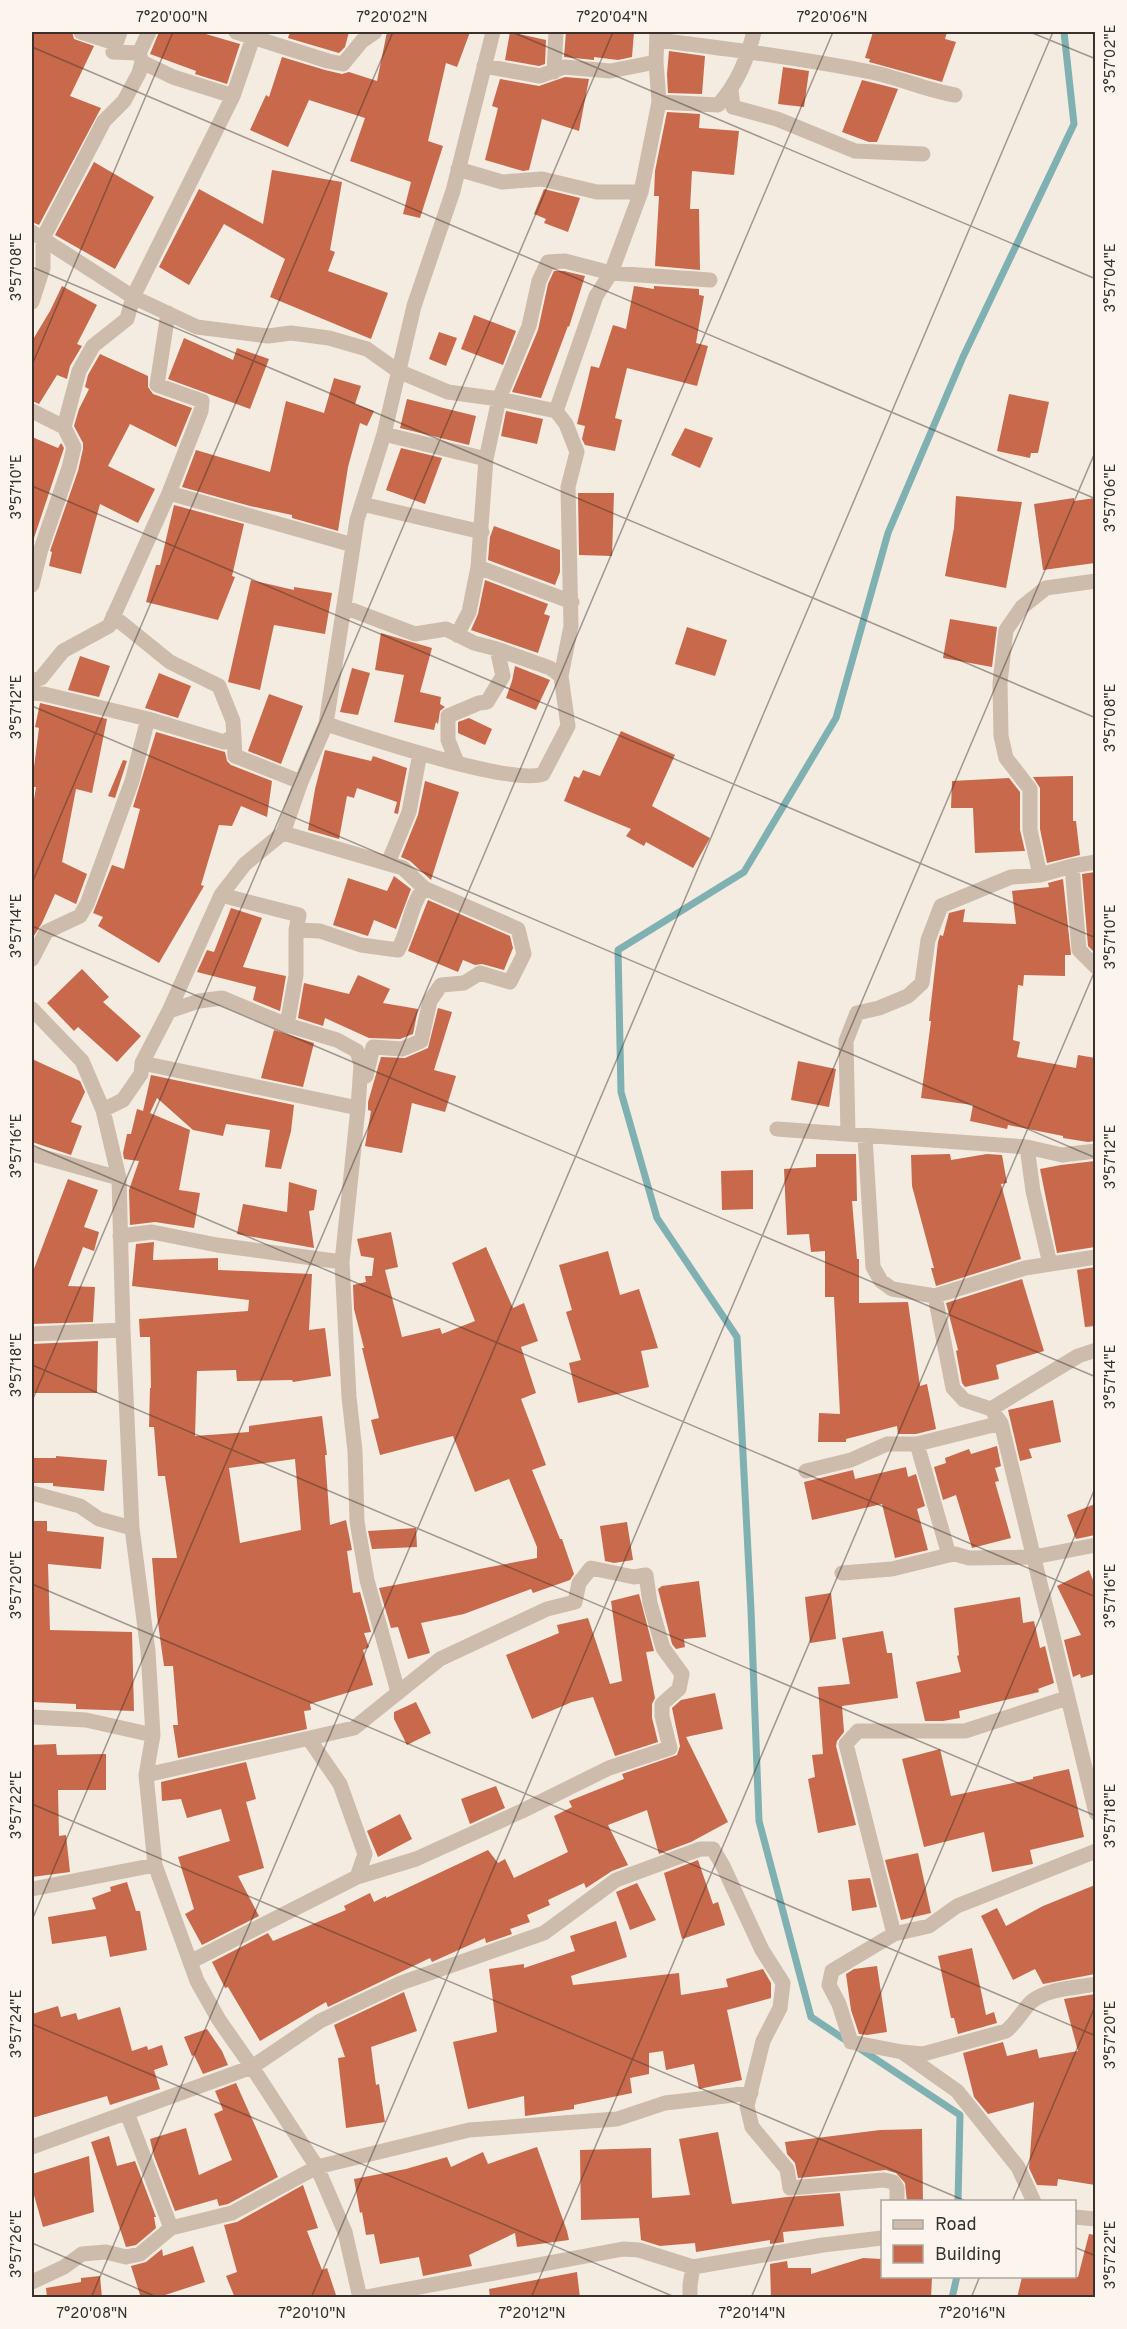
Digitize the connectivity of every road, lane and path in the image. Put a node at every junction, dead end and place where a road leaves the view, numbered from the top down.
1 (81, 32) edge
2 (149, 32) edge
3 (237, 32) edge
4 (375, 32) edge
5 (493, 32) edge
6 (556, 32) edge
7 (754, 32) edge
8 (254, 35) edge
9 (657, 36) edge
10 (117, 37) edge
11 (749, 52) junction
12 (141, 58) junction
13 (656, 62) junction
14 (484, 66) junction
15 (554, 72) junction
16 (731, 90) junction
17 (956, 95) dead end
18 (233, 96) junction
19 (659, 102) junction
20 (923, 154) dead end
21 (458, 169) junction
22 (641, 192) junction
23 (37, 235) edge
24 (611, 273) junction
25 (710, 280) dead end
26 (133, 297) junction
27 (32, 302) edge
28 (168, 313) junction
29 (398, 371) junction
30 (499, 399) junction
31 (32, 411) edge
32 (556, 411) junction
33 (64, 427) junction
34 (384, 434) junction
35 (486, 459) junction
36 (169, 493) junction
37 (362, 504) junction
38 (482, 532) junction
39 (353, 545) junction
40 (478, 567) junction
41 (1095, 581) edge
42 (32, 585) edge
43 (572, 602) junction
44 (344, 608) junction
45 (113, 616) junction
46 (457, 635) junction
47 (497, 649) junction
48 (561, 676) junction
49 (32, 681) edge
50 (32, 693) edge
51 (148, 719) junction
52 (326, 724) junction
53 (234, 736) junction
54 (420, 753) junction
55 (457, 762) junction
56 (301, 782) junction
57 (283, 833) junction
58 (1095, 862) edge
59 (388, 863) junction
60 (1072, 866) junction
61 (1040, 875) junction
62 (424, 888) junction
63 (221, 896) junction
64 (297, 930) junction
65 (32, 959) edge
66 (1095, 967) edge
67 (32, 1009) edge
68 (170, 1011) junction
69 (287, 1025) junction
70 (142, 1063) junction
71 (358, 1108) junction
72 (103, 1110) junction
73 (777, 1129) dead end
74 (848, 1134) junction
75 (865, 1137) junction
76 (1027, 1147) junction
77 (1095, 1151) edge
78 (32, 1154) edge
79 (119, 1178) junction
80 (120, 1236) junction
81 (1095, 1257) edge
82 (342, 1262) junction
83 (1050, 1264) junction
84 (935, 1296) junction
85 (123, 1330) junction
86 (32, 1334) edge
87 (1095, 1350) edge
88 (991, 1409) junction
89 (1001, 1423) junction
90 (917, 1444) junction
91 (806, 1471) dead end
92 (32, 1493) edge
93 (132, 1528) junction
94 (1095, 1545) edge
95 (949, 1555) junction
96 (1034, 1557) junction
97 (842, 1573) dead end
98 (398, 1692) junction
99 (1067, 1698) junction
100 (32, 1717) edge
101 (153, 1735) junction
102 (309, 1739) junction
103 (146, 1775) junction
104 (1095, 1813) edge
105 (1095, 1851) edge
106 (155, 1865) junction
107 (357, 1877) junction
108 (32, 1889) edge
109 (894, 1934) junction
110 (190, 1962) junction
111 (1095, 1984) edge
112 (902, 2052) junction
113 (252, 2067) junction
114 (751, 2093) junction
115 (127, 2113) junction
116 (32, 2147) edge
117 (317, 2167) junction
118 (897, 2200) edge
119 (1033, 2200) edge
120 (1076, 2217) edge
121 (1095, 2219) edge
122 (171, 2228) junction
123 (881, 2238) edge
124 (693, 2267) junction
125 (32, 2282) edge
126 (361, 2298) edge
127 (690, 2298) edge

1 - 10 street
2 - 12 street
3 - 8 street
4 - 8 street
5 - 14 street
6 - 15 street
7 - 11 street
8 - 18 street
9 - 11 street
9 - 13 street
10 - 12 street
11 - 16 street
11 - 17 street
12 - 18 street
12 - 23 street
13 - 15 street
13 - 19 street
14 - 15 street
14 - 21 street
16 - 19 street
16 - 20 street
18 - 26 street
19 - 22 street
21 - 22 street
21 - 29 street
22 - 24 street
23 - 26 street
23 - 27 street
24 - 25 street
24 - 30 street
24 - 32 street
26 - 28 street
26 - 33 street
28 - 29 street
28 - 36 street
29 - 30 street
29 - 34 street
30 - 32 street
30 - 35 street
31 - 33 street
32 - 43 street
33 - 42 street
34 - 35 street
34 - 37 street
35 - 38 street
36 - 39 street
36 - 45 street
37 - 38 street
37 - 39 street
38 - 40 street
39 - 44 street
40 - 43 street
40 - 46 street
41 - 61 street
43 - 48 street
44 - 46 street
44 - 52 street
45 - 49 street
45 - 53 street
46 - 47 street
47 - 48 street
47 - 55 street
48 - 55 street
50 - 51 street
51 - 53 street
51 - 65 street
52 - 54 street
52 - 56 street
53 - 56 street
54 - 55 street
54 - 59 street
56 - 57 street
57 - 59 street
57 - 63 street
58 - 60 street
59 - 62 street
60 - 61 street
60 - 66 street
61 - 74 street
62 - 64 street
62 - 71 street
63 - 64 street
63 - 68 street
64 - 69 street
67 - 72 street
68 - 69 street
68 - 70 street
69 - 71 street
70 - 71 street
70 - 72 street
71 - 82 street
72 - 79 street
73 - 74 street
74 - 75 street
75 - 76 street
75 - 84 street
76 - 77 street
76 - 83 street
78 - 79 street
79 - 80 street
80 - 82 street
80 - 85 street
81 - 83 street
82 - 98 street
83 - 84 street
84 - 88 street
85 - 86 street
85 - 93 street
87 - 88 street
88 - 89 street
89 - 90 street
89 - 96 street
90 - 91 street
90 - 95 street
92 - 93 street
93 - 101 street
94 - 96 street
95 - 96 street
95 - 97 street
96 - 99 street
98 - 102 street
98 - 107 street
99 - 104 street
99 - 109 street
100 - 101 street
101 - 103 street
102 - 103 street
102 - 107 street
103 - 106 street
105 - 109 street
106 - 108 street
106 - 110 street
107 - 110 street
109 - 112 street
110 - 113 street
111 - 112 street
112 - 119 street
113 - 114 street
113 - 115 street
113 - 117 street
114 - 117 street
114 - 118 street
115 - 116 street
115 - 122 street
117 - 122 street
117 - 126 street
120 - 121 street
122 - 125 street
123 - 124 street
124 - 126 street
124 - 127 street

